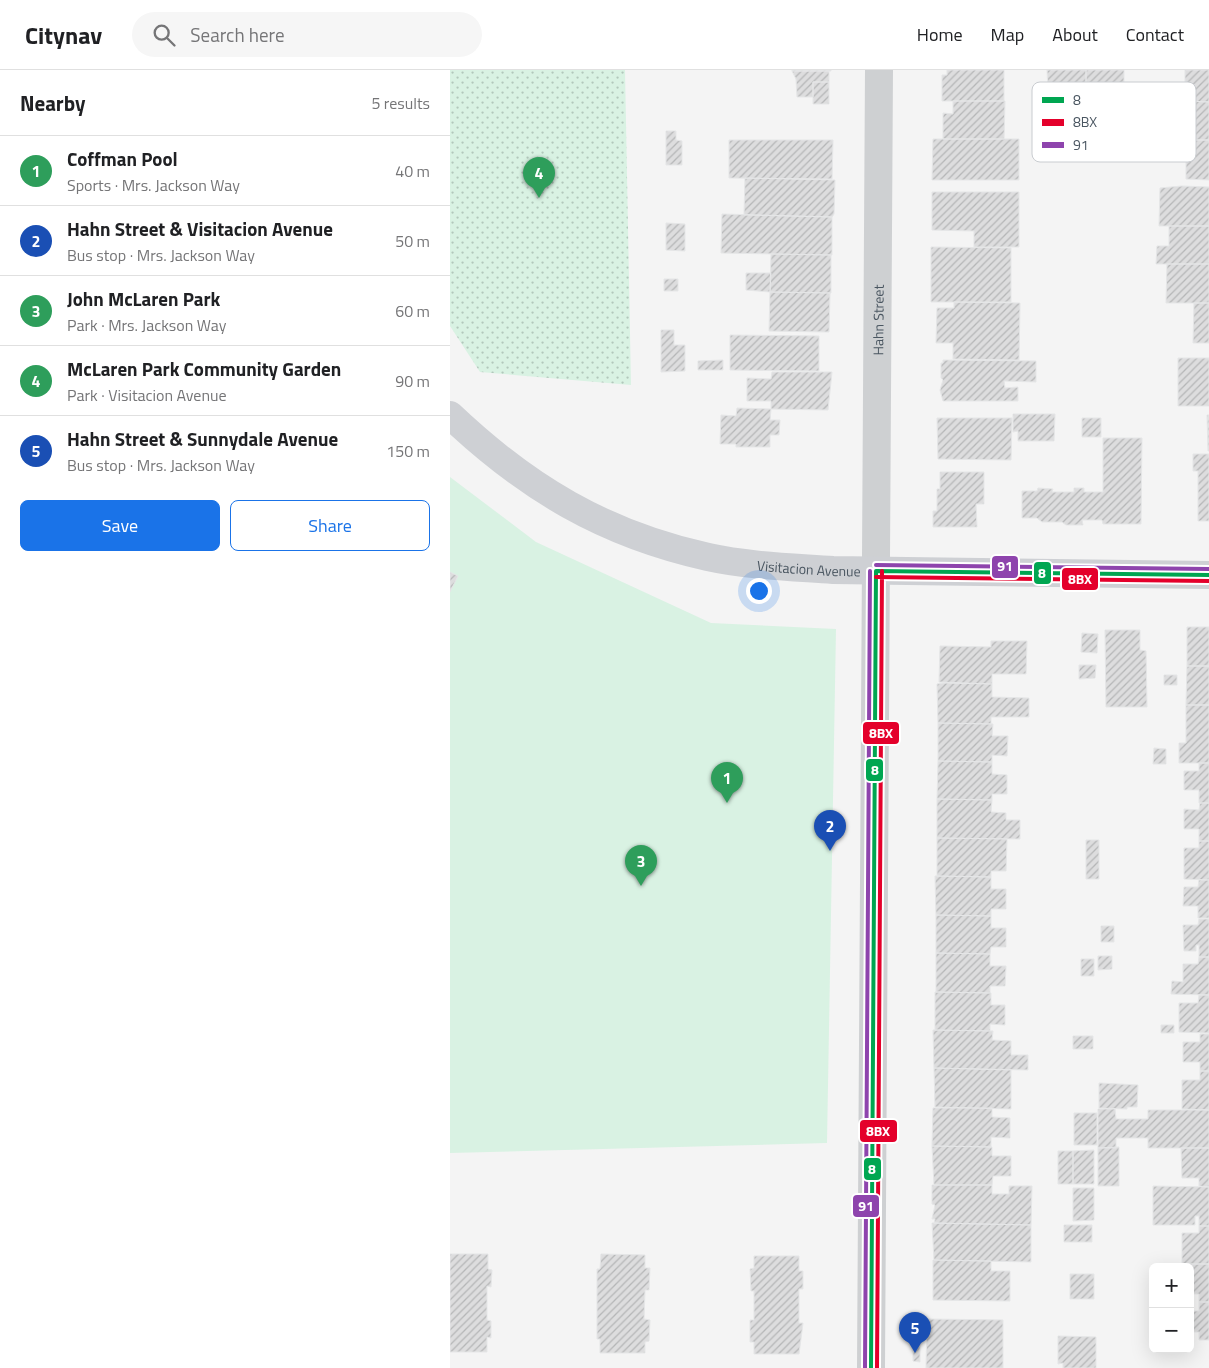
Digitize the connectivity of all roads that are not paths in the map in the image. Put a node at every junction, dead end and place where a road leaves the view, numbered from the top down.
1 (880, 70) edge
2 (450, 415) edge
3 (876, 571) junction
4 (1209, 575) edge
5 (871, 1368) edge

1 - 3 street, Hahn Street
2 - 3 street, Visitacion Avenue
3 - 4 street, Visitacion Avenue
3 - 5 street, Hahn Street

